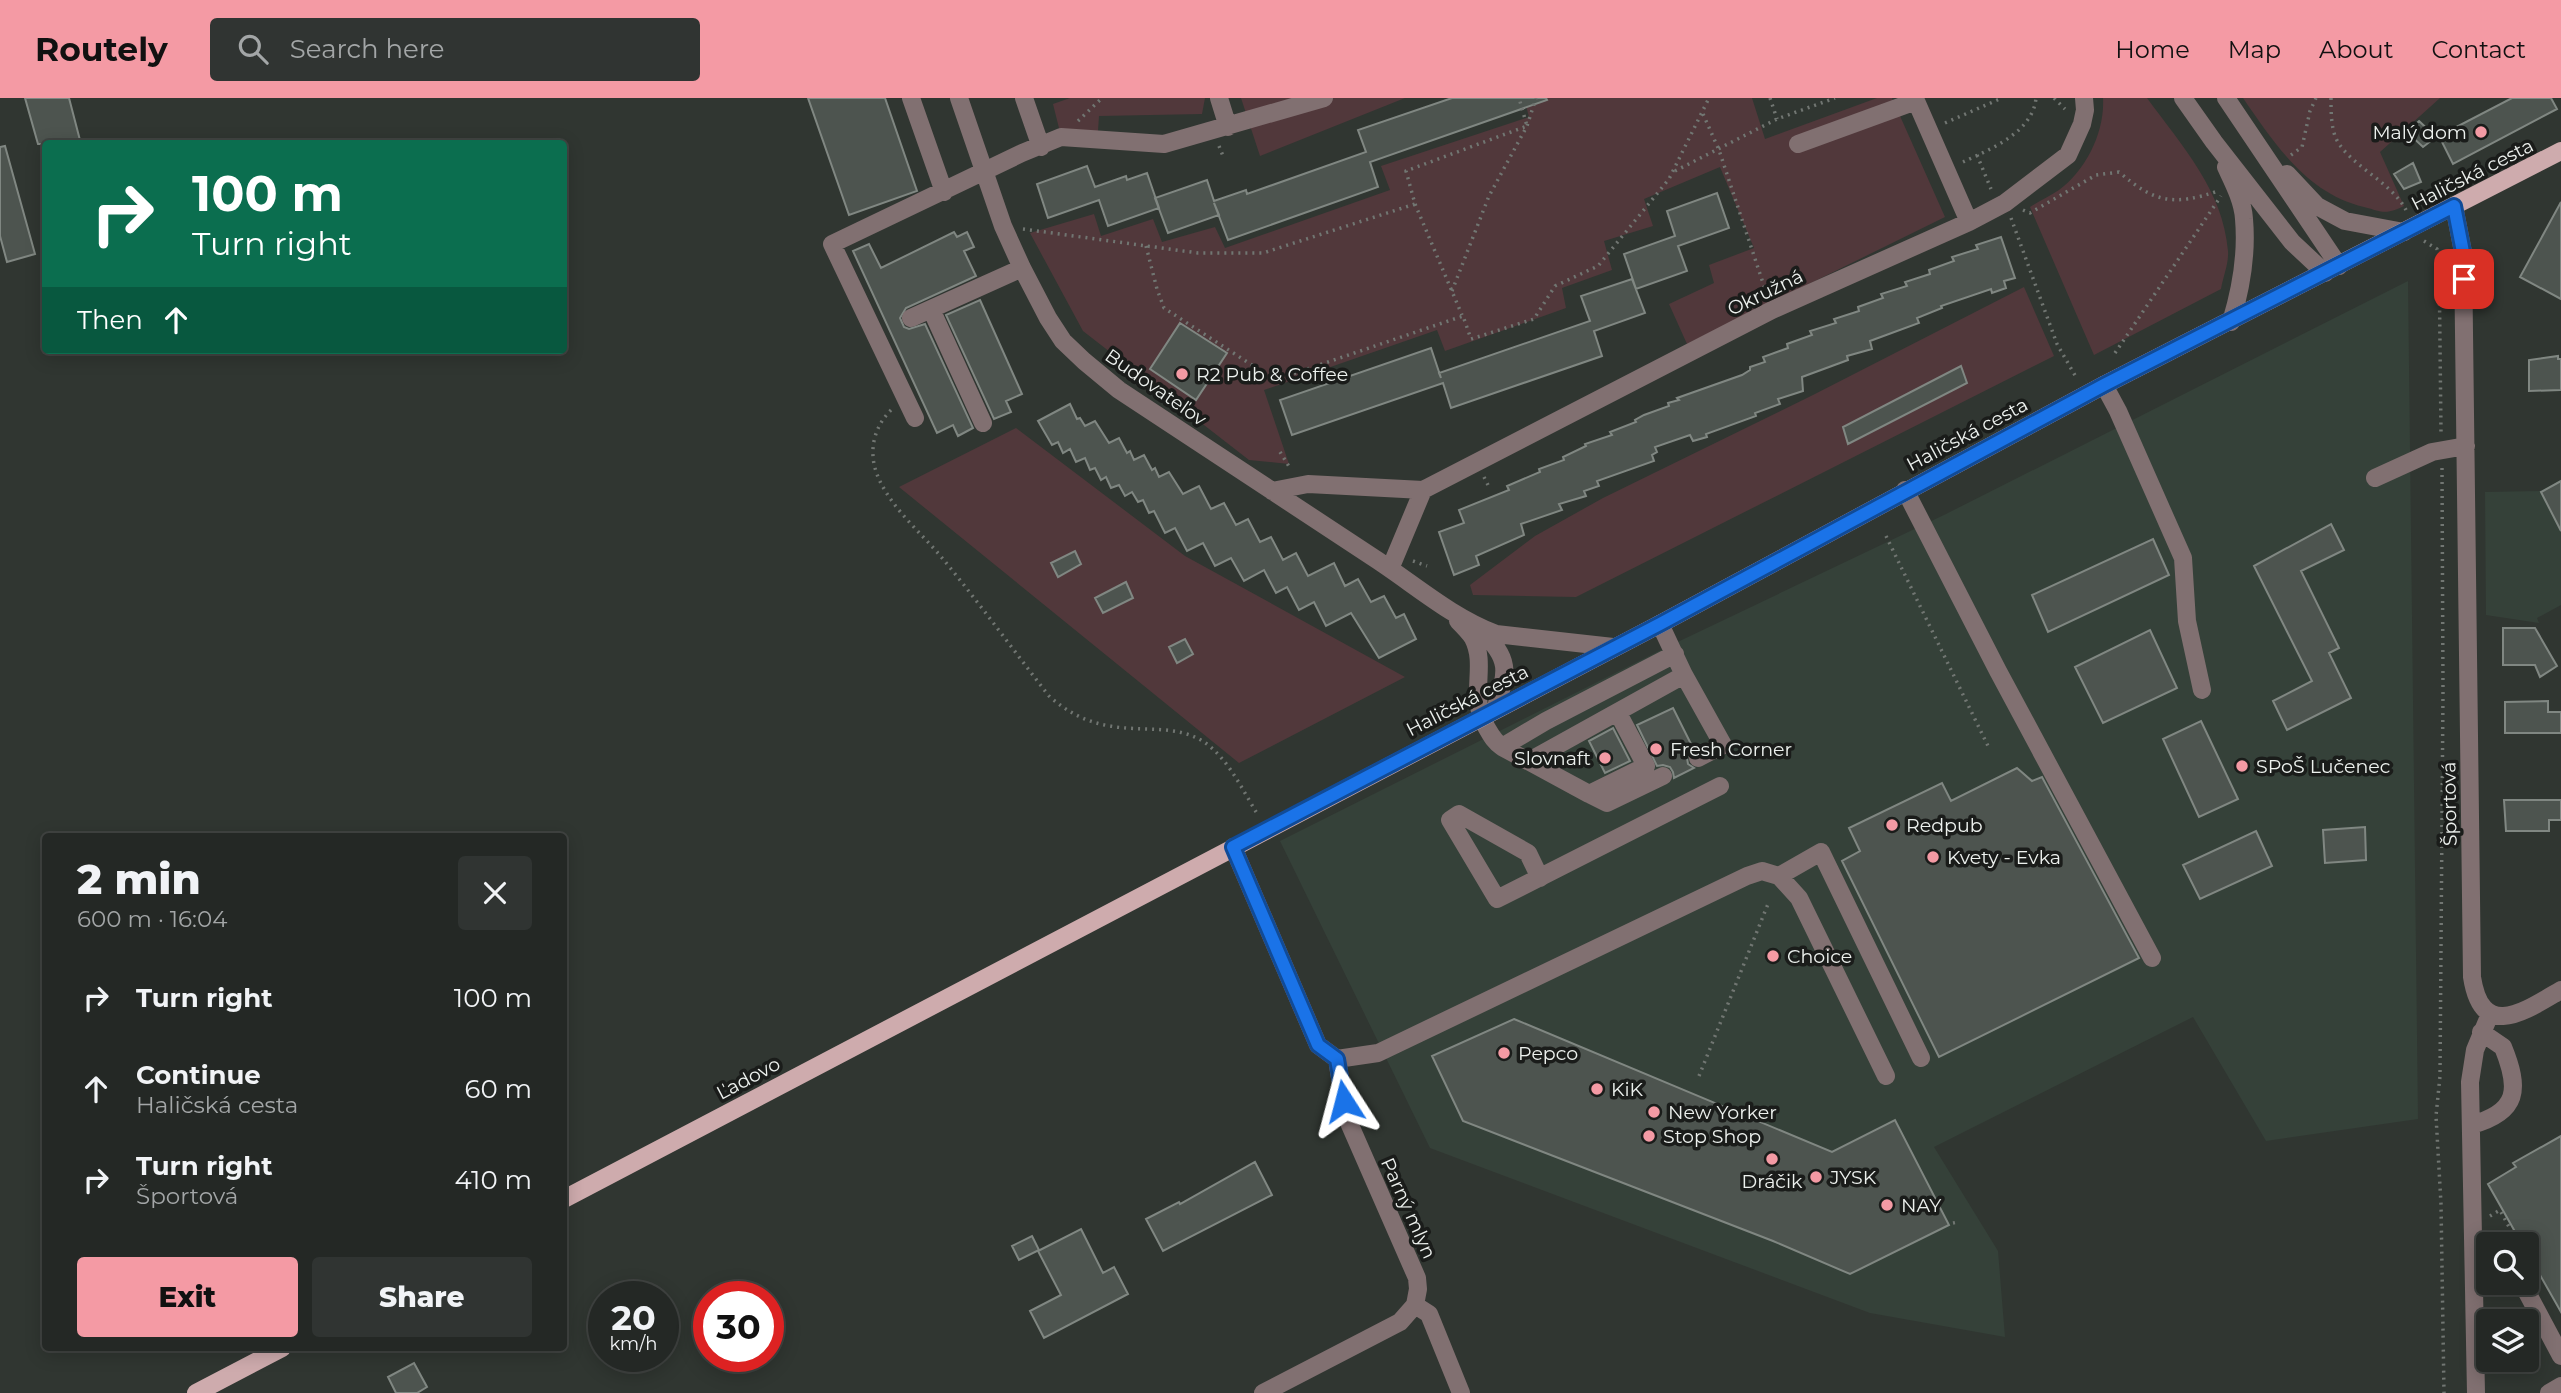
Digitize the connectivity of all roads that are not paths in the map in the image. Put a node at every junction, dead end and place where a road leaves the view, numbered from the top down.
1 (911, 98) edge
2 (959, 98) edge
3 (1024, 98) edge
4 (1219, 98) edge
5 (1324, 98) edge
6 (2084, 98) edge
7 (2183, 98) edge
8 (2226, 98) edge
9 (1915, 100) edge
10 (1228, 127) junction
11 (2245, 127) junction
12 (2214, 142) junction
13 (1798, 144) dead end
14 (1041, 147) junction
15 (2561, 151) edge
16 (984, 172) junction
17 (944, 192) junction
18 (2454, 206) junction
19 (1969, 222) junction
20 (2412, 229) junction
21 (1021, 268) junction
22 (2332, 270) junction
23 (931, 309) junction
24 (911, 317) dead end
25 (2231, 322) junction
26 (2104, 385) junction
27 (915, 418) dead end
28 (983, 423) dead end
29 (2466, 446) junction
30 (2375, 478) dead end
31 (1423, 490) junction
32 (1272, 491) junction
33 (1905, 491) junction
34 (1390, 569) junction
35 (1449, 611) junction
36 (1660, 624) junction
37 (1479, 628) junction
38 (1613, 647) junction
39 (1675, 654) junction
40 (1684, 675) junction
41 (2202, 690) dead end
42 (1618, 713) junction
43 (1487, 714) junction
44 (1502, 747) junction
45 (1698, 758) dead end
46 (1529, 761) junction
47 (1663, 776) dead end
48 (1720, 786) dead end
49 (1589, 794) junction
50 (1233, 847) junction
51 (1779, 876) junction
52 (1540, 878) junction
53 (2152, 957) dead end
54 (2561, 990) edge
55 (2490, 1014) junction
56 (2481, 1032) junction
57 (1921, 1058) dead end
58 (1337, 1059) junction
59 (1886, 1076) dead end
60 (2471, 1125) junction
61 (567, 1197) edge
62 (2528, 1295) edge
63 (1415, 1305) junction
64 (276, 1351) edge
65 (2561, 1356) edge
66 (2561, 1386) edge
67 (195, 1393) edge
68 (1263, 1393) edge
69 (1461, 1393) edge
70 (2476, 1393) edge
71 (2549, 1393) edge

1 - 17 street
2 - 16 street, Budovateľov
3 - 14 street
4 - 10 street
5 - 10 street
6 - 19 street, Okružná
7 - 12 street
8 - 11 street
9 - 13 street
9 - 19 street
10 - 14 street
11 - 20 street
11 - 22 street
12 - 22 street
12 - 25 street
14 - 16 street
15 - 18 main road, Haličská cesta
16 - 17 street
16 - 21 street, Budovateľov
17 - 27 street
18 - 20 main road, Haličská cesta
18 - 29 street, Športová
19 - 31 street, Okružná
20 - 22 main road, Haličská cesta
21 - 23 street
21 - 32 street, Budovateľov
22 - 25 main road, Haličská cesta
23 - 24 street
23 - 28 street
25 - 26 main road, Haličská cesta
26 - 33 main road, Haličská cesta
26 - 41 street
29 - 30 street
29 - 55 street, Športová
31 - 32 street
31 - 34 street
32 - 34 street, Budovateľov
33 - 36 main road, Haličská cesta
33 - 53 street
34 - 35 street, Budovateľov
35 - 37 street, Budovateľov
35 - 43 street, Budovateľov
36 - 38 main road, Haličská cesta
36 - 39 street
37 - 38 street, Budovateľov
37 - 43 street, Budovateľov
38 - 43 main road, Haličská cesta
39 - 40 street
39 - 44 street
40 - 42 street
40 - 45 street
42 - 46 street
42 - 49 street
43 - 44 street
43 - 50 main road, Haličská cesta
44 - 46 street
46 - 49 street
47 - 49 street
48 - 52 street
50 - 58 street
50 - 61 main road, Ľadovo
51 - 57 street
51 - 58 street
51 - 59 street
52 - 52 street
54 - 55 street
55 - 56 street
56 - 60 street
56 - 60 street
58 - 63 street, Parný mlyn
60 - 70 street
62 - 65 street
63 - 68 street
63 - 69 street
64 - 67 main road
66 - 71 street

